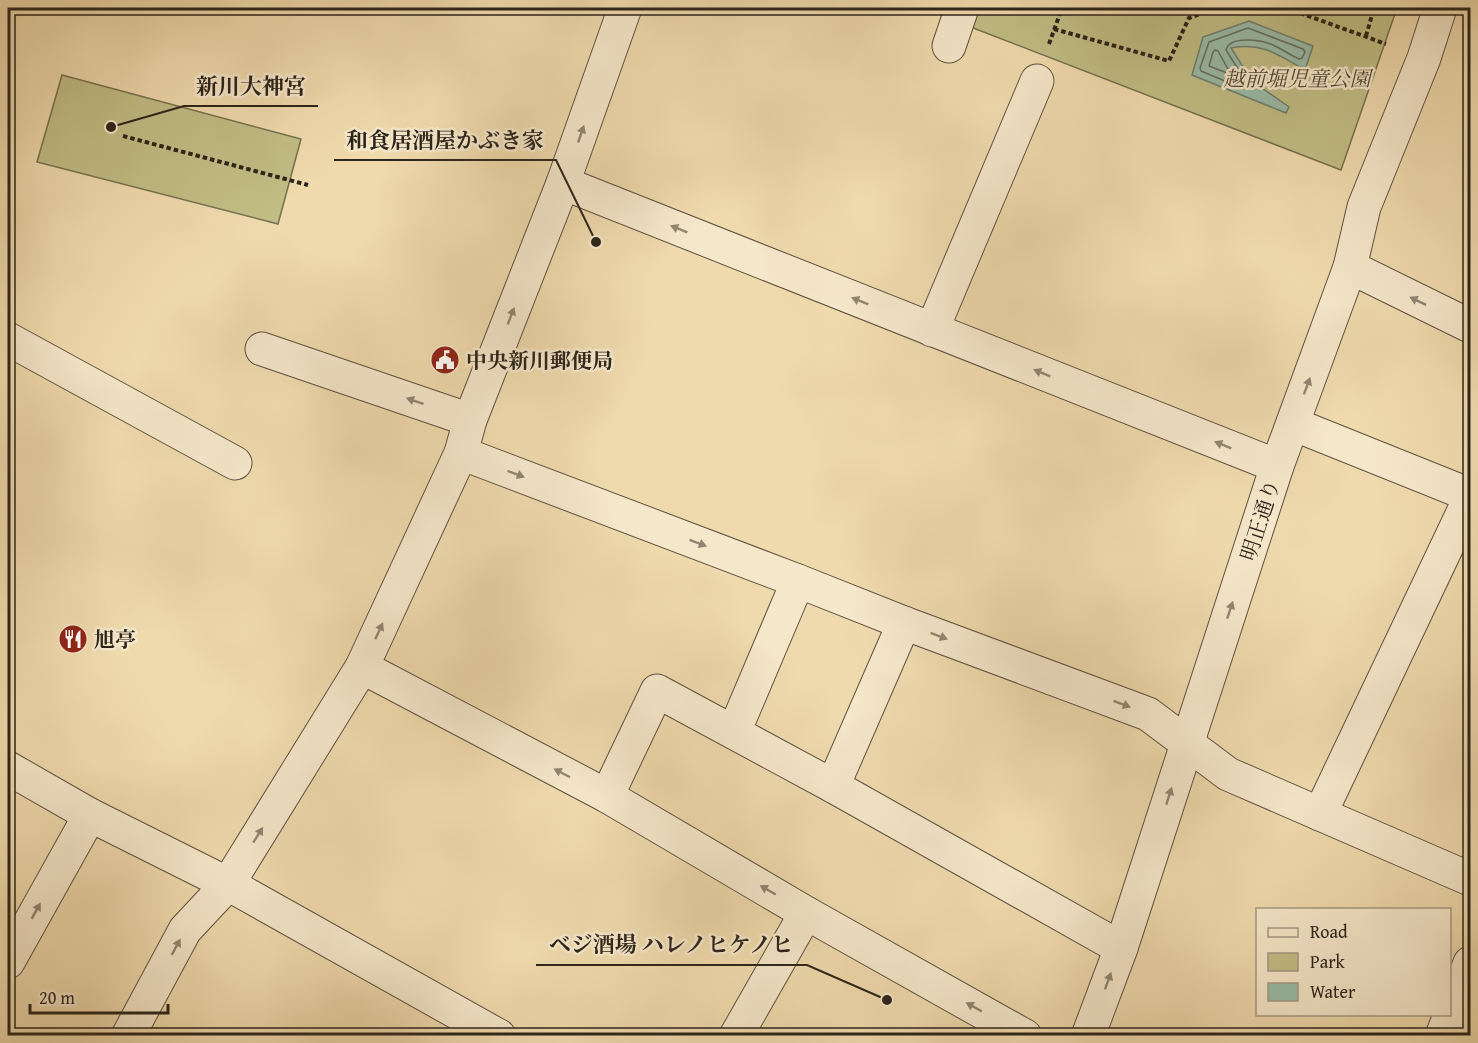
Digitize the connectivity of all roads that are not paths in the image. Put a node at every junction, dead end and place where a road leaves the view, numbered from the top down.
1 (625, 8) edge
2 (962, 8) edge
3 (1440, 8) edge
4 (950, 46) dead end
5 (1037, 81) dead end
6 (563, 183) junction
7 (1350, 267) junction
8 (1470, 326) edge
9 (932, 330) junction
10 (8, 339) edge
11 (262, 349) dead end
12 (470, 420) junction
13 (1293, 424) junction
14 (461, 453) junction
15 (236, 464) dead end
16 (1277, 466) junction
17 (1470, 496) edge
18 (798, 581) junction
19 (904, 623) junction
20 (362, 667) junction
21 (734, 732) junction
22 (1187, 742) junction
23 (8, 768) edge
24 (833, 786) junction
25 (607, 796) junction
26 (1320, 814) junction
27 (90, 815) junction
28 (1470, 879) edge
29 (228, 884) junction
30 (806, 913) junction
31 (1120, 948) junction
32 (8, 962) edge
33 (1470, 963) edge
34 (1451, 1012) edge
35 (1449, 1016) edge
36 (129, 1035) edge
37 (499, 1035) edge
38 (736, 1035) edge
39 (1025, 1035) edge
40 (1088, 1035) edge
41 (1442, 1035) edge

6 -> 1 street
2 - 4 street
3 - 7 street, 明正通り
5 - 9 street
9 -> 6 street
12 -> 6 street
8 -> 7 street
13 -> 7 street, 明正通り
16 -> 9 street
10 - 15 street
12 -> 11 street
12 - 14 street
13 - 16 street, 明正通り
13 - 17 street
14 -> 18 street
20 -> 14 street
22 -> 16 street, 明正通り
17 - 26 street
18 - 19 street
18 - 21 street
19 -> 22 street
19 - 24 street
25 -> 20 street
29 -> 20 street
21 - 24 street
21 - 25 street
22 - 26 street
31 -> 22 street, 明正通り
23 - 27 street
24 - 31 street
30 -> 25 street
26 - 28 street
27 - 29 street
32 -> 27 street
36 -> 29 street
29 - 37 street
30 - 38 street
39 -> 30 street
40 -> 31 street, 明正通り
33 - 34 street
35 - 41 street

